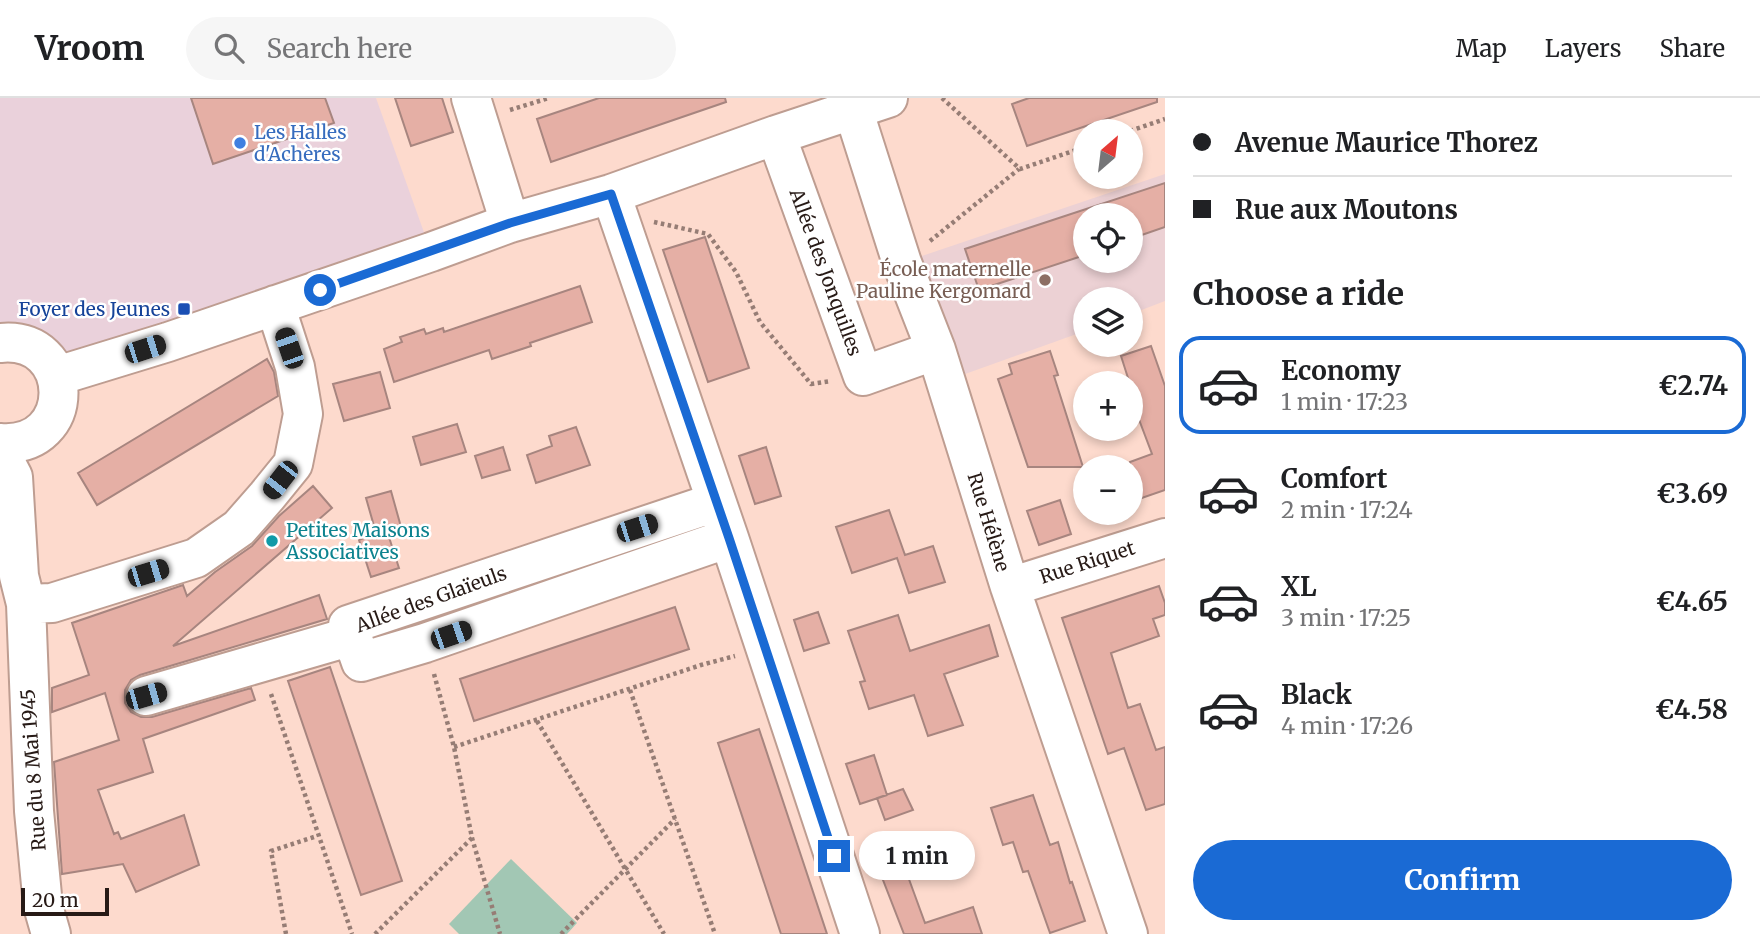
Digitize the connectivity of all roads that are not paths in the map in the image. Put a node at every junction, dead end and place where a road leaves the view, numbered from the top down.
1 (870, 103) edge
2 (474, 109) edge
3 (776, 135) junction
4 (611, 194) junction
5 (510, 223) junction
6 (275, 305) junction
7 (5, 335) edge
8 (936, 350) junction
9 (57, 376) junction
10 (37, 436) junction
11 (0, 443) edge
12 (0, 452) edge
13 (716, 502) junction
14 (729, 538) junction
15 (1165, 538) edge
16 (1010, 587) junction
17 (26, 604) junction
18 (352, 636) junction
19 (13, 666) edge
20 (146, 696) dead end
21 (51, 934) edge
22 (860, 934) edge
23 (1128, 934) edge

1 - 3 street
1 - 8 street, Rue Hélène
2 - 5 street
3 - 4 street
3 - 8 street, Allée des Jonquilles
4 - 5 street
4 - 13 street
5 - 6 street
6 - 9 street
6 - 17 street
7 - 9 street
8 - 16 street, Rue Hélène
9 - 10 street
10 - 11 street
10 - 17 street, Rue du 8 Mai 1945
12 - 17 street, Rue du 8 Mai 1945
13 - 14 street
13 - 18 street, Allée des Glaïeuls
14 - 18 street, Allée des Glaïeuls
14 - 22 street
15 - 16 street, Rue Riquet
16 - 23 street, Rue Hélène
17 - 19 street, Rue du 8 Mai 1945
18 - 20 street
19 - 21 street, Rue du 8 Mai 1945

